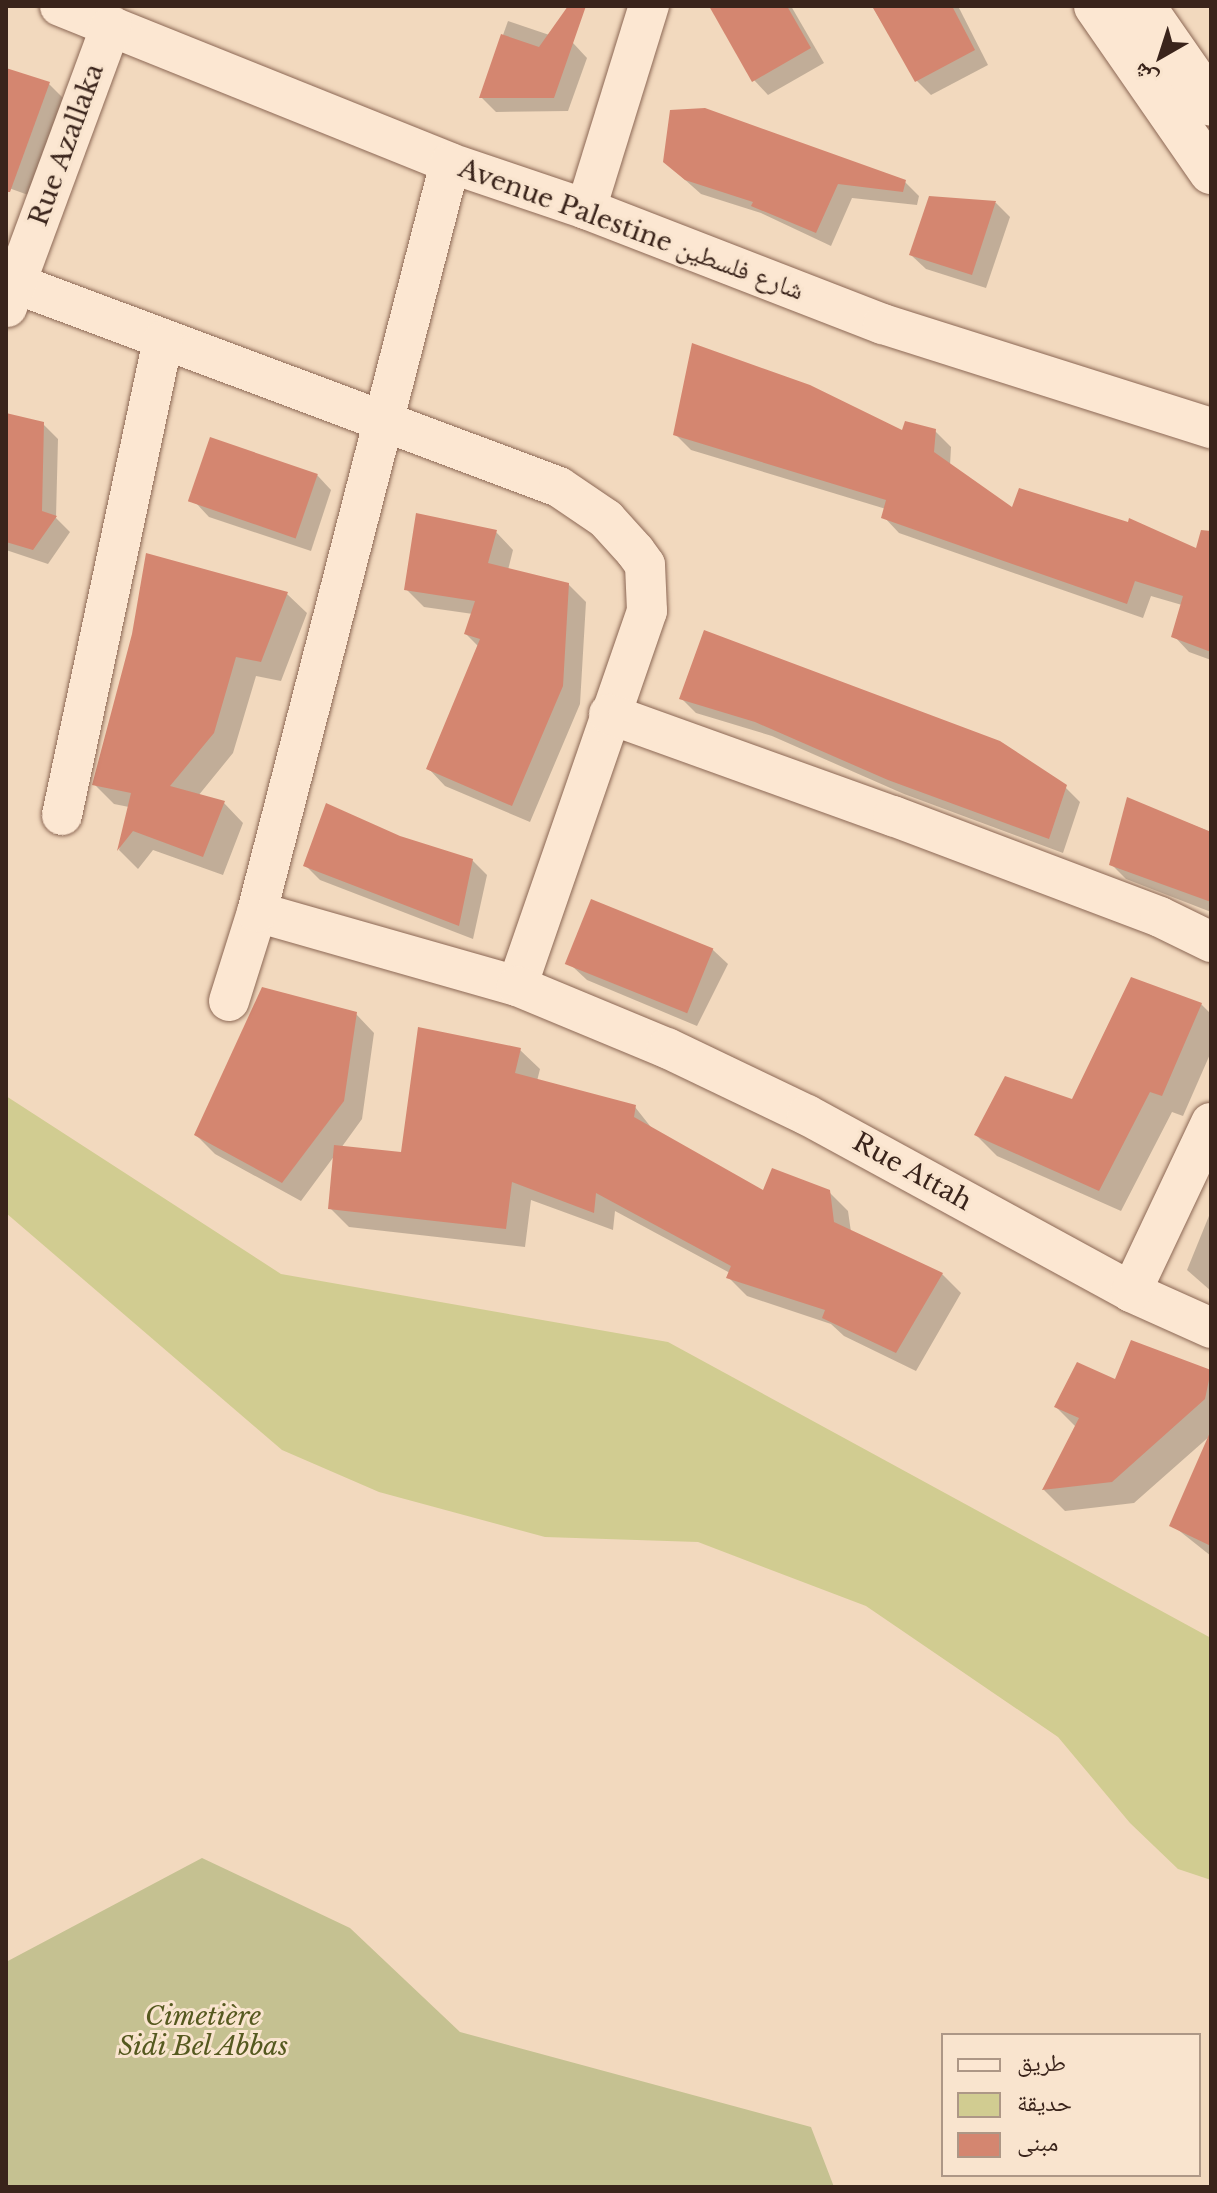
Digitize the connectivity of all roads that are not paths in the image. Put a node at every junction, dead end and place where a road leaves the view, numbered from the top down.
1 (60, 6) edge
2 (649, 6) edge
3 (1096, 6) edge
4 (1143, 6) edge
5 (111, 26) junction
6 (1211, 104) edge
7 (450, 163) junction
8 (1211, 172) edge
9 (586, 209) junction
10 (9, 291) edge
11 (163, 341) junction
12 (379, 423) junction
13 (1211, 428) edge
14 (609, 714) junction
15 (62, 815) dead end
16 (257, 912) junction
17 (1211, 942) edge
18 (517, 986) junction
19 (229, 1001) dead end
20 (1211, 1123) edge
21 (1131, 1292) junction
22 (1211, 1328) edge

1 - 5 street, Avenue Palestine شارع فلسطين
2 - 9 street
3 - 8 main road
4 - 6 main road
5 - 7 street, Avenue Palestine شارع فلسطين
5 - 10 street, Rue Azallaka
7 - 9 street, Avenue Palestine شارع فلسطين
7 - 12 street
9 - 13 street, Avenue Palestine شارع فلسطين
10 - 11 street
11 - 12 street
11 - 15 street
12 - 14 street
12 - 16 street
14 - 17 street
14 - 18 street
16 - 18 street, Rue Attah
16 - 19 street
18 - 21 street, Rue Attah
20 - 21 street
21 - 22 street, Rue Attah

